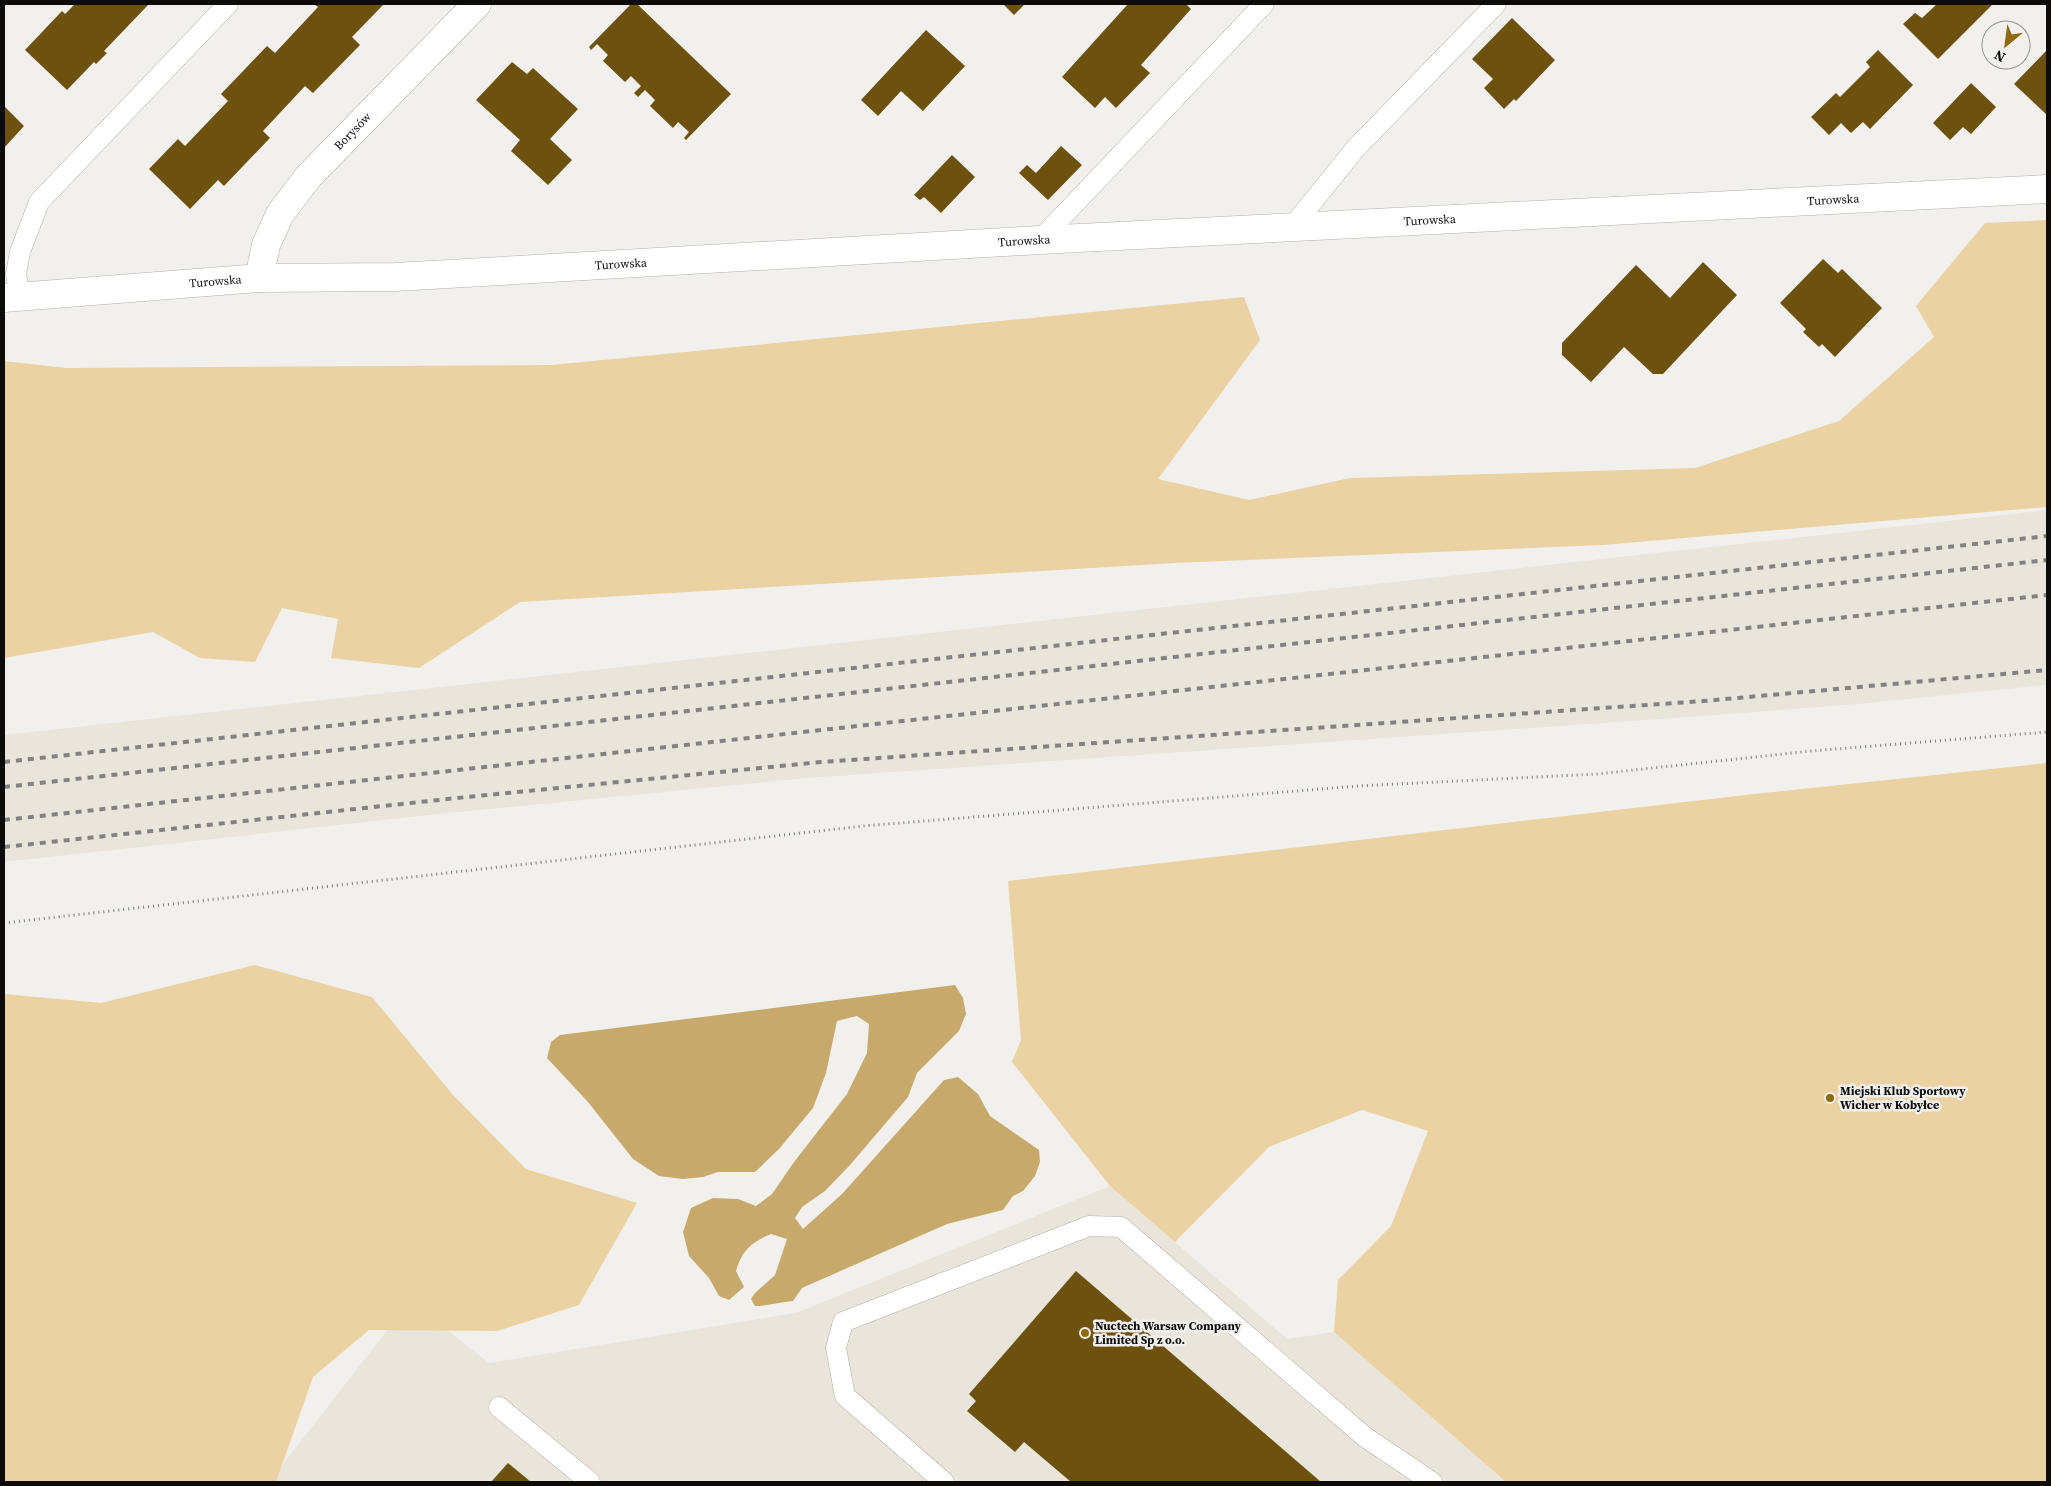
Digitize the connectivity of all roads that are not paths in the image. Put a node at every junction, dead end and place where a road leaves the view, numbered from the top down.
1 (228, 4) edge
2 (477, 4) edge
3 (1264, 4) edge
4 (1496, 4) edge
5 (2047, 189) edge
6 (1292, 227) junction
7 (1040, 240) junction
8 (259, 278) junction
9 (12, 298) edge
10 (499, 1407) dead end
11 (590, 1482) edge
12 (944, 1482) edge
13 (1432, 1482) edge

1 - 9 lane
2 - 8 street, Borysów
3 - 7 lane
4 - 6 lane
5 - 6 street, Turowska
6 - 7 street, Turowska
7 - 8 street, Turowska
8 - 9 street, Turowska
10 - 11 lane
12 - 13 lane

